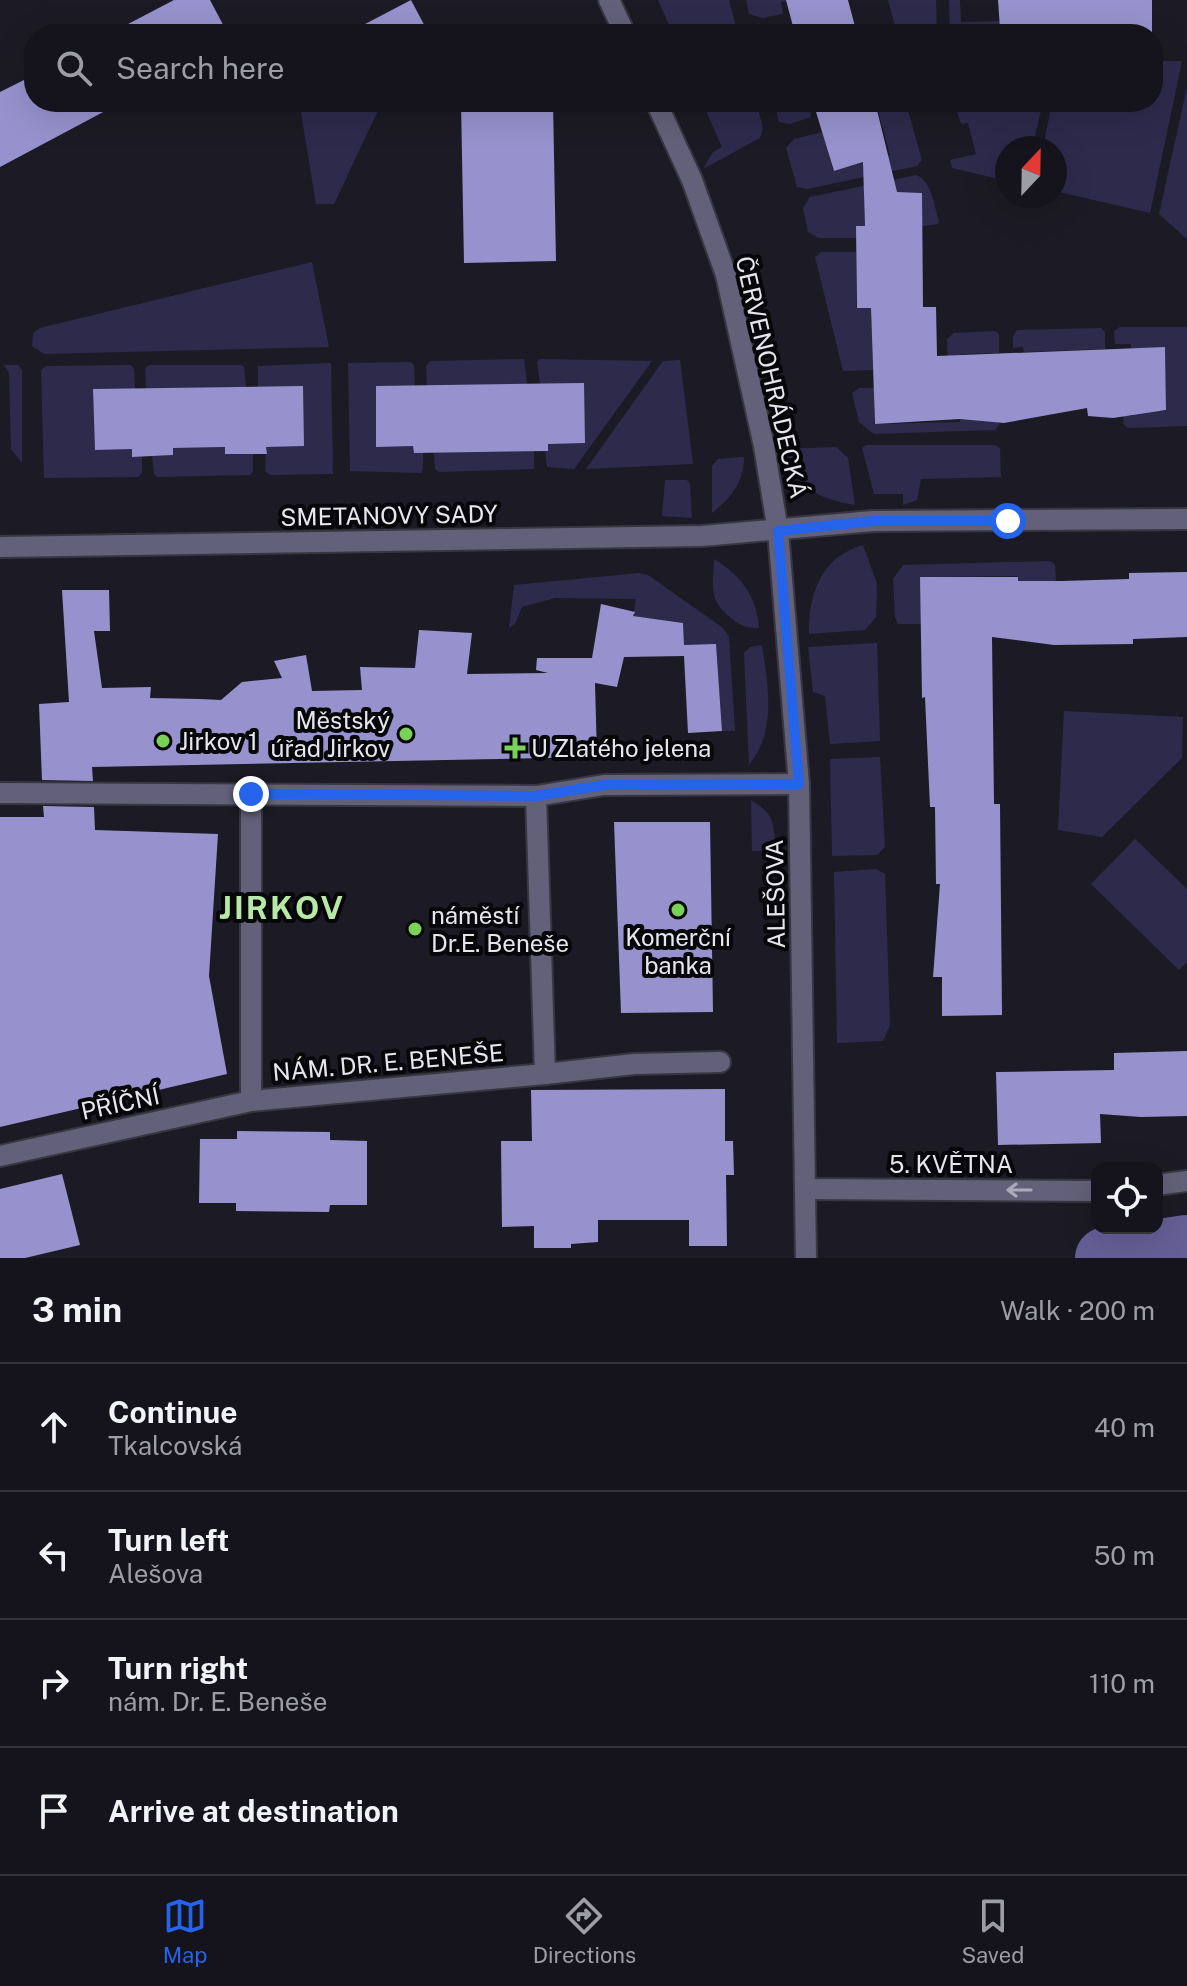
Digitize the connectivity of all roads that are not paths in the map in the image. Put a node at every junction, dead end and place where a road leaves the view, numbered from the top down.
1 (609, 0) edge
2 (620, 24) edge
3 (661, 112) edge
4 (1187, 519) edge
5 (778, 531) junction
6 (0, 547) edge
7 (799, 784) junction
8 (0, 793) edge
9 (251, 794) junction
10 (536, 796) junction
11 (720, 1062) dead end
12 (545, 1074) junction
13 (251, 1101) junction
14 (0, 1156) edge
15 (1187, 1181) edge
16 (1163, 1184) edge
17 (806, 1189) junction
18 (1091, 1191) edge
19 (806, 1258) edge

1 - 2 street
3 - 5 street, ČERVENOHRÁDECKÁ
4 - 5 street, SMETANOVY SADY
5 - 6 street, SMETANOVY SADY
5 - 7 street, ALEŠOVA
7 - 10 street
7 - 17 street, ALEŠOVA
8 - 9 street
9 - 10 street
9 - 13 street, NÁM. DR. E. BENEŠE
10 - 12 street
11 - 12 street, NÁM. DR. E. BENEŠE
12 - 13 street, NÁM. DR. E. BENEŠE
13 - 14 street, PŘÍČNÍ
15 - 16 street
18 -> 17 street, 5. KVĚTNA
17 - 19 street, ALEŠOVA

